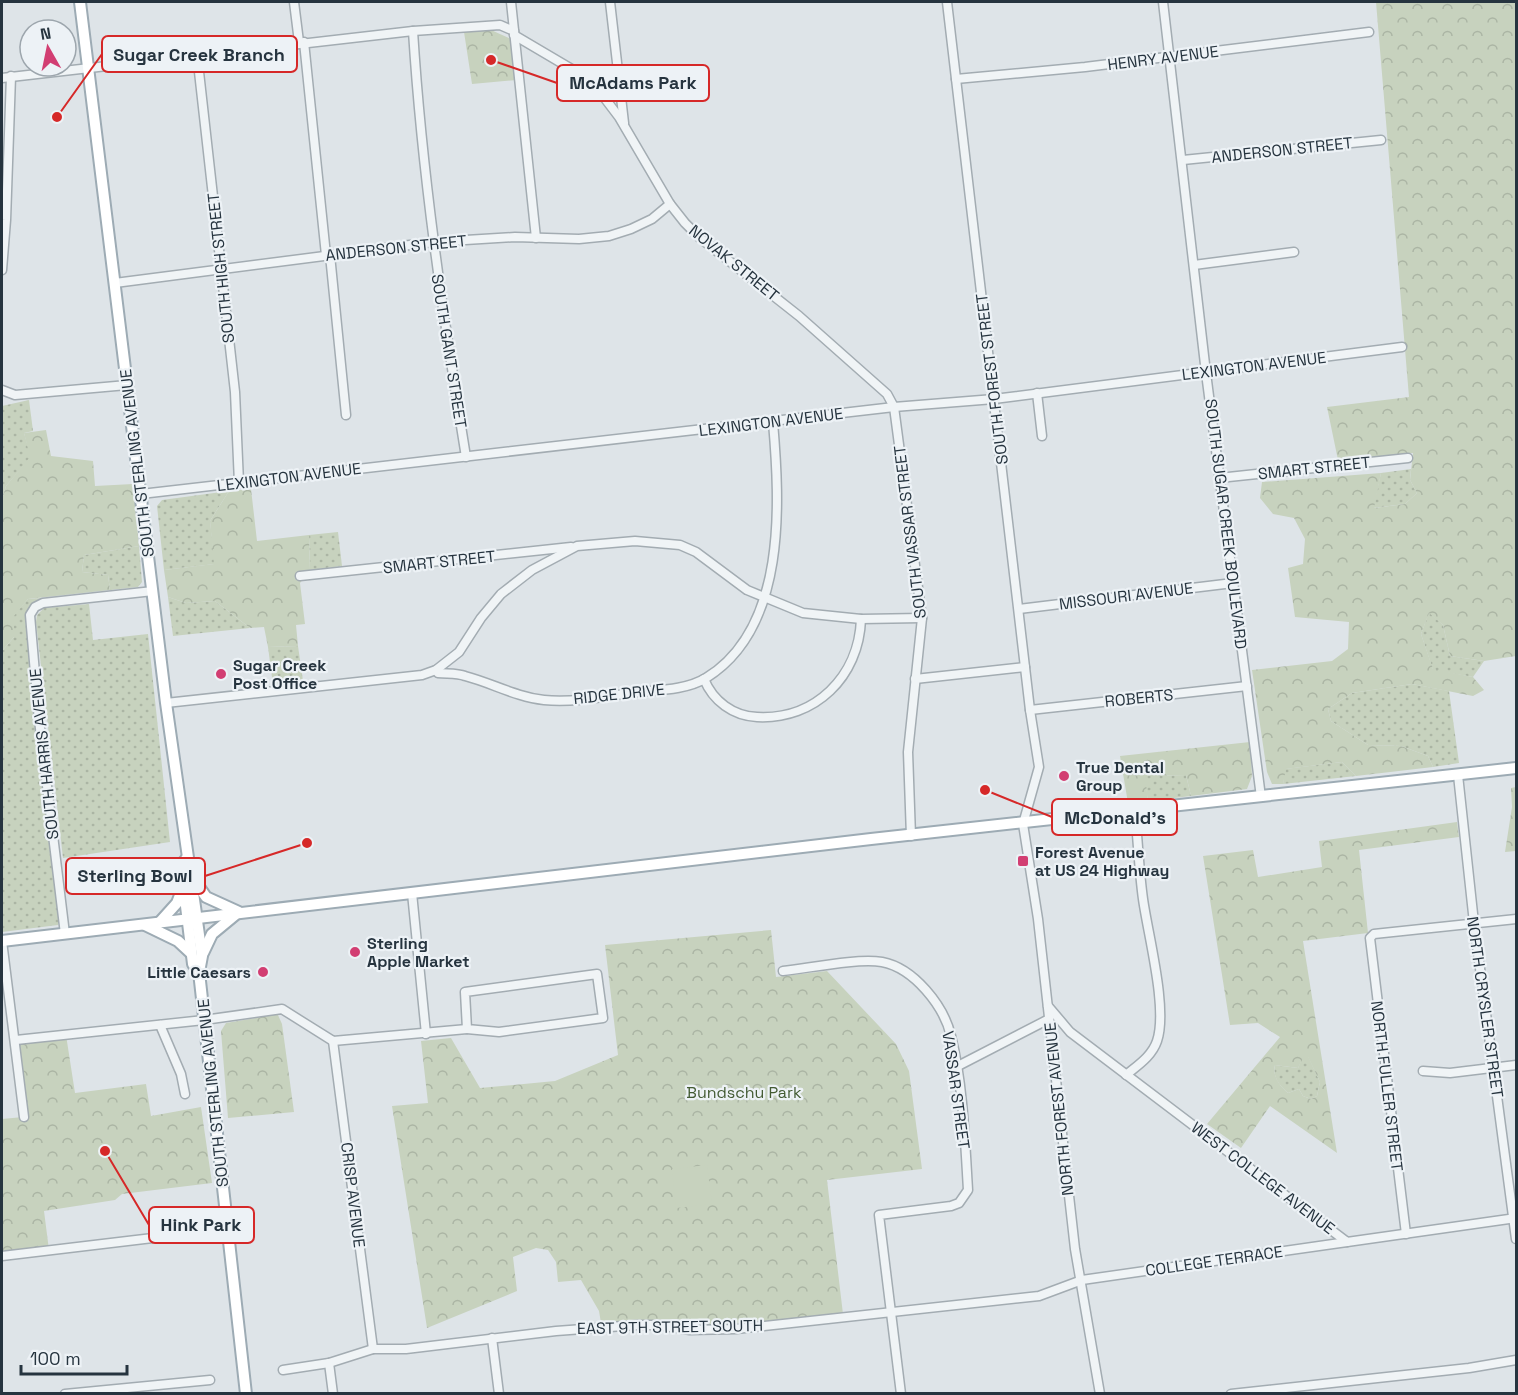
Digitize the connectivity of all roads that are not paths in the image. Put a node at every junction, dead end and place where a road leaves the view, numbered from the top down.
1 (81, 2) edge
2 (294, 2) edge
3 (511, 2) edge
4 (610, 2) edge
5 (947, 2) edge
6 (1163, 2) edge
7 (413, 31) junction
8 (1370, 32) dead end
9 (514, 33) junction
10 (301, 42) junction
11 (197, 54) junction
12 (1170, 57) junction
13 (88, 67) junction
14 (6, 77) edge
15 (956, 79) junction
16 (625, 126) junction
17 (1381, 140) dead end
18 (1183, 160) junction
19 (670, 204) junction
20 (536, 238) junction
21 (433, 242) junction
22 (1294, 252) dead end
23 (328, 255) junction
24 (1194, 265) junction
25 (221, 268) junction
26 (2, 270) edge
27 (115, 284) junction
28 (1401, 347) dead end
29 (1206, 373) junction
30 (128, 385) junction
31 (2, 390) edge
32 (1037, 393) junction
33 (994, 399) junction
34 (894, 407) junction
35 (346, 415) dead end
36 (773, 422) junction
37 (1042, 436) dead end
38 (466, 457) junction
39 (1408, 458) dead end
40 (1220, 478) junction
41 (239, 483) junction
42 (141, 494) junction
43 (577, 546) junction
44 (300, 576) dead end
45 (1233, 582) junction
46 (153, 591) junction
47 (763, 598) junction
48 (1019, 609) junction
49 (922, 618) junction
50 (861, 620) junction
51 (1025, 667) junction
52 (436, 670) junction
53 (704, 679) junction
54 (915, 679) junction
55 (1247, 686) junction
56 (166, 703) junction
57 (1030, 710) junction
58 (1516, 768) edge
59 (1458, 775) junction
60 (1260, 797) junction
61 (1135, 812) junction
62 (1023, 824) junction
63 (911, 836) junction
64 (187, 858) junction
65 (193, 876) junction
66 (184, 887) junction
67 (412, 893) junction
68 (240, 913) junction
69 (193, 919) junction
70 (1516, 919) edge
71 (159, 923) junction
72 (1474, 923) junction
73 (144, 924) junction
74 (65, 934) junction
75 (2, 941) edge
76 (197, 954) junction
77 (783, 970) dead end
78 (1048, 1006) junction
79 (1049, 1019) junction
80 (204, 1020) junction
81 (160, 1025) junction
82 (467, 1029) junction
83 (426, 1034) junction
84 (16, 1040) junction
85 (333, 1041) junction
86 (1516, 1065) edge
87 (956, 1067) junction
88 (1494, 1068) junction
89 (1422, 1071) dead end
90 (1126, 1075) junction
91 (185, 1094) dead end
92 (24, 1117) dead end
93 (1515, 1219) edge
94 (228, 1229) junction
95 (1406, 1234) junction
96 (1516, 1239) edge
97 (1347, 1242) junction
98 (2, 1256) edge
99 (1082, 1280) junction
100 (891, 1311) junction
101 (492, 1338) junction
102 (374, 1349) junction
103 (1516, 1360) edge
104 (329, 1363) junction
105 (283, 1370) dead end
106 (210, 1380) dead end
107 (130, 1391) edge
108 (65, 1394) edge
109 (246, 1394) edge
110 (333, 1394) edge
111 (499, 1394) edge
112 (902, 1394) edge
113 (1100, 1394) edge
114 (1231, 1394) edge

1 - 13 main road, SOUTH STERLING AVENUE
2 - 10 street
3 - 9 street
4 - 16 street
5 - 15 street, SOUTH FOREST STREET
6 - 12 street, SOUTH SUGAR CREEK BOULEVARD
7 - 9 street
7 - 10 street
7 - 21 street, SOUTH GANT STREET
8 - 12 street, HENRY AVENUE
9 - 16 street, NOVAK STREET
9 - 20 street
10 - 11 street
10 - 23 street
11 - 13 street
11 - 25 street, SOUTH HIGH STREET
12 - 15 street, HENRY AVENUE
12 - 18 street, SOUTH SUGAR CREEK BOULEVARD
13 - 14 street
13 - 27 main road, SOUTH STERLING AVENUE
14 - 26 street
15 - 33 street, SOUTH FOREST STREET
16 - 19 street, NOVAK STREET
17 - 18 street, ANDERSON STREET
18 - 24 street, SOUTH SUGAR CREEK BOULEVARD
19 - 20 street, ANDERSON STREET
19 - 34 street, NOVAK STREET
20 - 21 street, ANDERSON STREET
21 - 23 street, ANDERSON STREET
21 - 38 street, SOUTH GANT STREET
22 - 24 street
23 - 25 street, ANDERSON STREET
23 - 35 street
24 - 29 street, SOUTH SUGAR CREEK BOULEVARD
25 - 27 street, ANDERSON STREET
25 - 41 street, SOUTH HIGH STREET
27 - 30 main road, SOUTH STERLING AVENUE
28 - 29 street, LEXINGTON AVENUE
29 - 32 street, LEXINGTON AVENUE
29 - 40 street, SOUTH SUGAR CREEK BOULEVARD
30 - 31 street
30 - 42 main road, SOUTH STERLING AVENUE
32 - 33 street, LEXINGTON AVENUE
32 - 37 street
33 - 34 street, LEXINGTON AVENUE
33 - 48 street, SOUTH FOREST STREET
34 - 36 street, LEXINGTON AVENUE
34 - 49 street, SOUTH VASSAR STREET
36 - 38 street, LEXINGTON AVENUE
36 - 47 street, RIDGE DRIVE
38 - 41 street, LEXINGTON AVENUE
39 - 40 street, SMART STREET
40 - 45 street, SOUTH SUGAR CREEK BOULEVARD
41 - 42 street, LEXINGTON AVENUE
42 - 46 main road, SOUTH STERLING AVENUE
43 - 44 street, SMART STREET
43 - 47 street, SMART STREET
43 - 52 street
45 - 48 street, MISSOURI AVENUE
45 - 55 street, SOUTH SUGAR CREEK BOULEVARD
46 - 56 main road, SOUTH STERLING AVENUE
46 - 74 street, SOUTH HARRIS AVENUE
47 - 50 street, SMART STREET
47 - 53 street, RIDGE DRIVE
48 - 51 street, SOUTH FOREST STREET
49 - 50 street, SMART STREET
49 - 54 street, SOUTH VASSAR STREET
50 - 53 street
51 - 54 street
51 - 57 street, SOUTH FOREST STREET
52 - 53 street, RIDGE DRIVE
52 - 56 street
54 - 63 street, SOUTH VASSAR STREET
55 - 57 street, ROBERTS
55 - 60 street, SOUTH SUGAR CREEK BOULEVARD
56 - 64 main road, SOUTH STERLING AVENUE
57 - 62 street, SOUTH FOREST STREET
58 - 59 main road
59 - 60 main road
59 - 72 street, NORTH CRYSLER STREET
60 - 61 main road
61 - 62 main road
61 - 90 street
62 - 63 main road
62 - 78 street, NORTH FOREST AVENUE
63 - 67 main road
64 - 65 main road, SOUTH STERLING AVENUE
64 - 66 main road, SOUTH STERLING AVENUE
65 - 68 main road
65 - 69 main road, SOUTH STERLING AVENUE
66 - 69 main road, SOUTH STERLING AVENUE
66 - 71 main road
67 - 68 main road
67 - 83 street
68 - 69 main road
68 - 76 main road
69 - 71 main road
69 - 76 main road, SOUTH STERLING AVENUE
70 - 72 street
71 - 73 main road
72 - 88 street, NORTH CRYSLER STREET
72 - 95 street, NORTH FULLER STREET
73 - 74 main road
73 - 76 main road
74 - 75 main road
75 - 84 street
76 - 80 main road, SOUTH STERLING AVENUE
77 - 87 street, VASSAR STREET
78 - 79 street, NORTH FOREST AVENUE
78 - 90 street, WEST COLLEGE AVENUE
79 - 87 street
79 - 99 street, NORTH FOREST AVENUE
80 - 81 street
80 - 85 street
80 - 94 main road, SOUTH STERLING AVENUE
81 - 84 street
81 - 91 street
82 - 82 street
82 - 83 street
83 - 85 street
84 - 92 street
85 - 102 street, CRISP AVENUE
86 - 88 street
87 - 100 street, VASSAR STREET
88 - 89 street
88 - 93 street, NORTH CRYSLER STREET
90 - 97 street, WEST COLLEGE AVENUE
93 - 95 street, WEST COLLEGE AVENUE
93 - 96 street, NORTH CRYSLER STREET
94 - 98 street
94 - 109 main road, SOUTH STERLING AVENUE
95 - 97 street, WEST COLLEGE AVENUE
97 - 99 street, COLLEGE TERRACE
99 - 100 street, EAST 9TH STREET SOUTH
99 - 113 street, NORTH FOREST AVENUE
100 - 101 street, EAST 9TH STREET SOUTH
100 - 112 street
101 - 102 street, EAST 9TH STREET SOUTH
101 - 111 street
102 - 104 street, EAST 9TH STREET SOUTH
103 - 114 street
104 - 105 street, EAST 9TH STREET SOUTH
104 - 110 street
106 - 107 street
107 - 108 street

